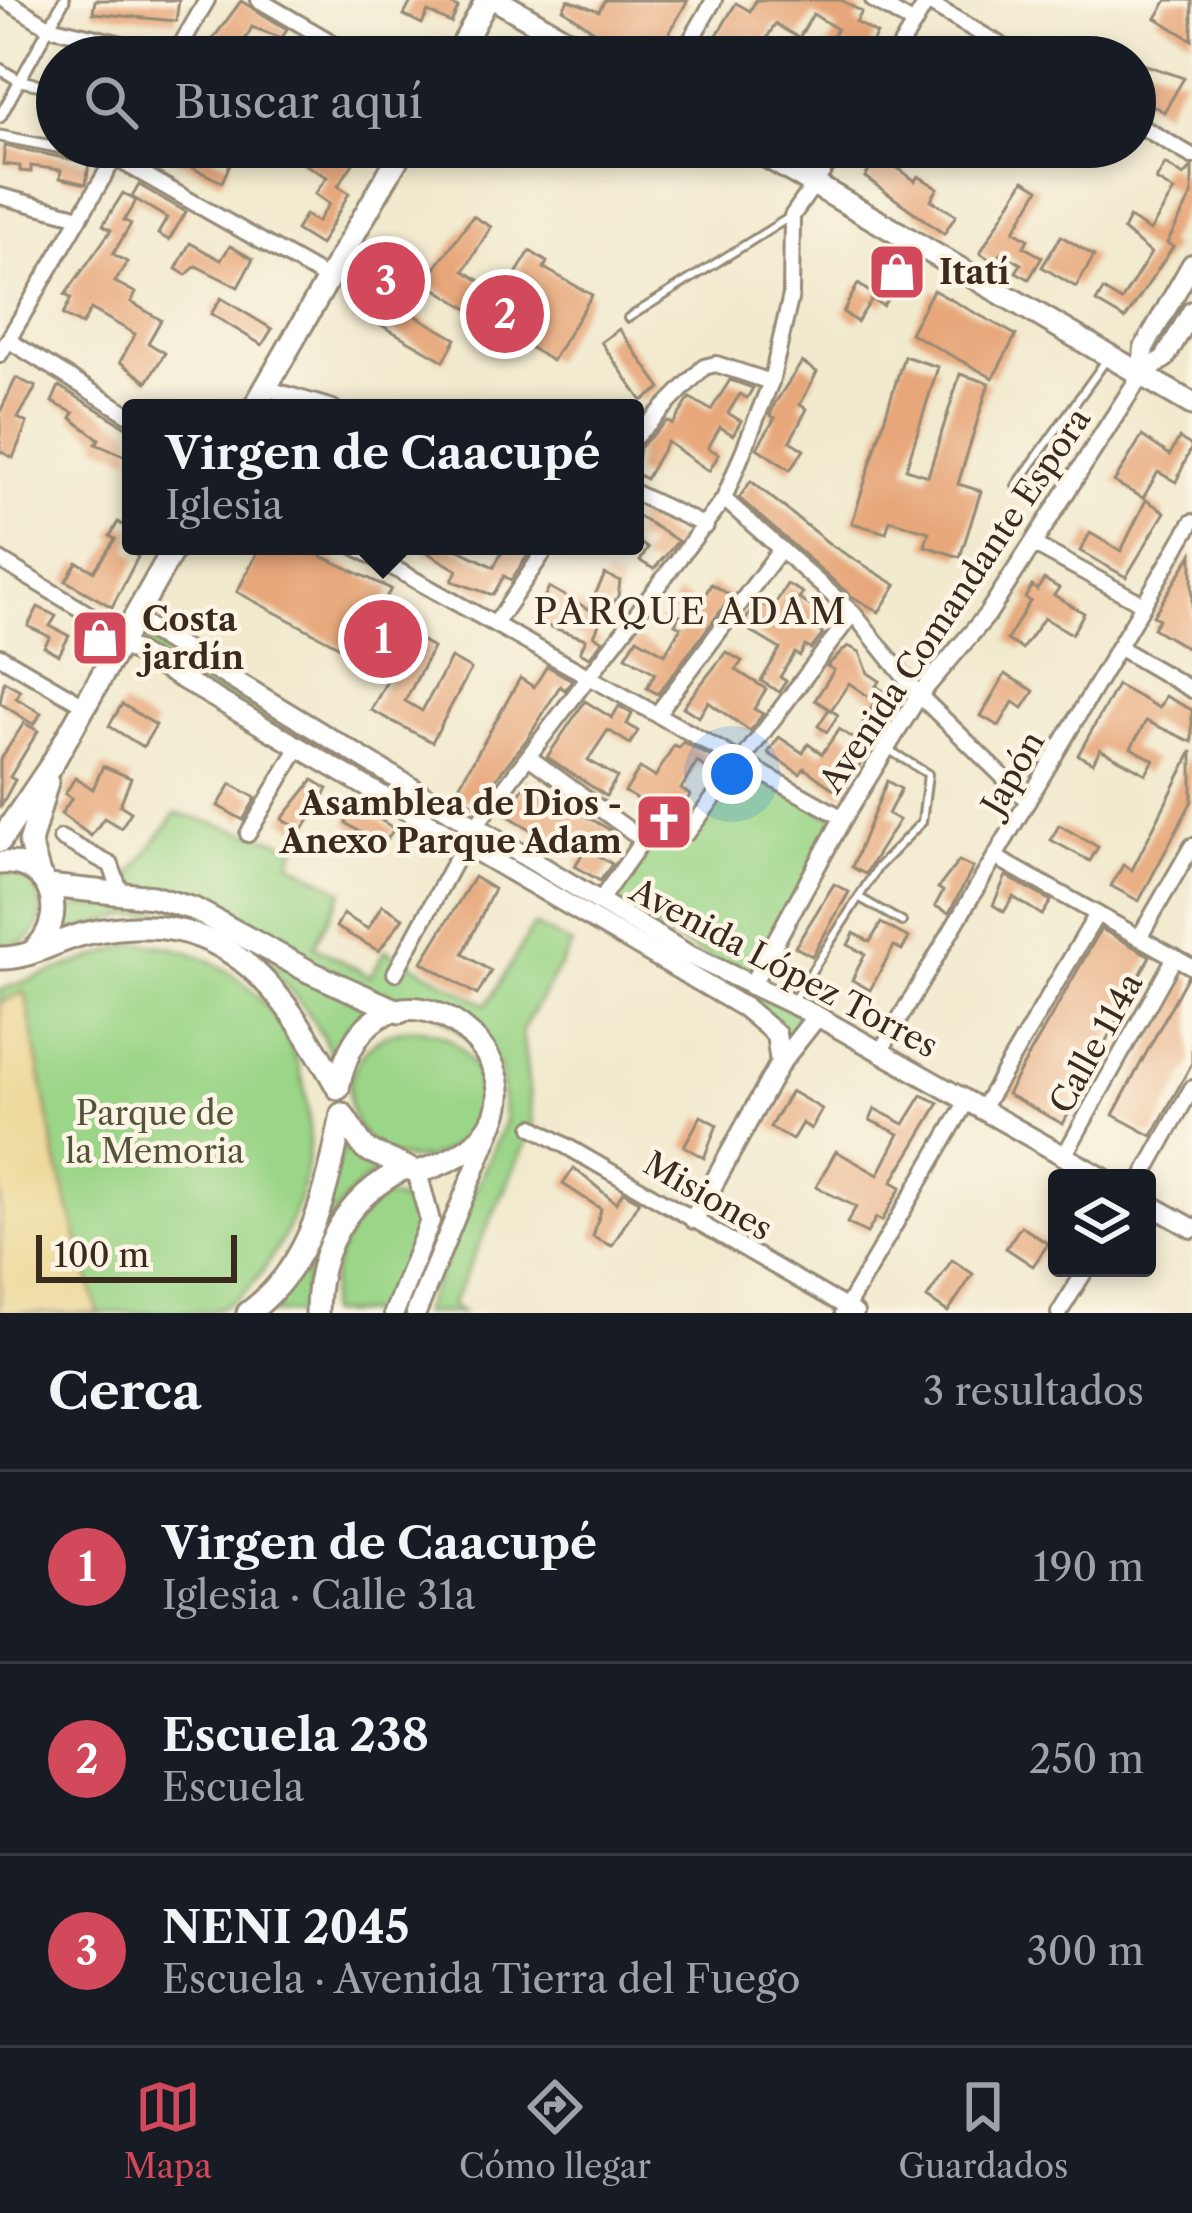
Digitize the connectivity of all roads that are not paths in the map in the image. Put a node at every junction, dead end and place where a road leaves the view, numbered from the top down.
1 (5, 0) edge
2 (64, 0) edge
3 (207, 0) edge
4 (259, 0) edge
5 (487, 0) edge
6 (497, 0) edge
7 (714, 0) edge
8 (873, 0) edge
9 (927, 1) edge
10 (914, 23) junction
11 (49, 27) junction
12 (44, 36) edge
13 (86, 36) edge
14 (186, 36) edge
15 (321, 36) edge
16 (467, 36) edge
17 (560, 36) edge
18 (693, 36) edge
19 (906, 36) edge
20 (986, 36) edge
21 (36, 51) edge
22 (0, 69) edge
23 (20, 81) junction
24 (36, 84) edge
25 (0, 117) edge
26 (1156, 135) edge
27 (0, 136) edge
28 (36, 143) edge
29 (1192, 156) edge
30 (109, 168) edge
31 (144, 168) edge
32 (392, 168) edge
33 (786, 168) edge
34 (828, 168) edge
35 (817, 186) junction
36 (0, 196) edge
37 (791, 216) junction
38 (80, 218) junction
39 (1192, 264) edge
40 (328, 279) junction
41 (1192, 311) edge
42 (628, 318) dead end
43 (8, 340) junction
44 (0, 354) edge
45 (1110, 356) junction
46 (1141, 375) junction
47 (771, 382) junction
48 (266, 388) junction
49 (259, 399) edge
50 (303, 399) edge
51 (1192, 404) edge
52 (122, 410) edge
53 (644, 428) edge
54 (1016, 486) dead end
55 (644, 497) edge
56 (724, 499) junction
57 (1192, 522) edge
58 (706, 526) junction
59 (1033, 544) junction
60 (782, 549) junction
61 (170, 555) edge
62 (370, 555) edge
63 (542, 555) edge
64 (0, 560) edge
65 (1143, 604) junction
66 (853, 613) junction
67 (495, 624) junction
68 (125, 632) junction
69 (1118, 647) junction
70 (0, 656) edge
71 (592, 678) junction
72 (1192, 690) edge
73 (919, 695) junction
74 (84, 705) junction
75 (657, 714) junction
76 (886, 748) junction
77 (297, 750) junction
78 (530, 758) junction
79 (738, 759) junction
80 (52, 764) junction
81 (1028, 801) junction
82 (843, 818) junction
83 (4, 827) edge
84 (248, 834) dead end
85 (61, 838) dead end
86 (468, 838) junction
87 (643, 840) junction
88 (1192, 846) edge
89 (995, 857) junction
90 (0, 863) edge
91 (44, 880) junction
92 (121, 893) junction
93 (860, 898) junction
94 (598, 903) junction
95 (1097, 914) junction
96 (902, 922) dead end
97 (1139, 938) junction
98 (31, 952) junction
99 (1175, 957) junction
100 (0, 958) edge
101 (1192, 967) edge
102 (395, 973) dead end
103 (752, 986) junction
104 (791, 1004) junction
105 (400, 1012) junction
106 (817, 1016) junction
107 (880, 1052) junction
108 (780, 1063) junction
109 (338, 1088) junction
110 (1192, 1088) edge
111 (496, 1103) junction
112 (974, 1105) junction
113 (342, 1114) junction
114 (533, 1127) dead end
115 (1064, 1156) junction
116 (1087, 1169) edge
117 (1147, 1169) edge
118 (410, 1170) junction
119 (1156, 1208) edge
120 (694, 1219) junction
121 (1192, 1228) edge
122 (1081, 1277) edge
123 (848, 1311) edge
124 (248, 1313) edge
125 (317, 1313) edge
126 (394, 1313) edge
127 (416, 1313) edge
128 (1059, 1313) edge

1 - 11 street
2 - 11 street
3 - 14 street
4 - 15 street
5 - 16 main road
6 - 17 main road
7 - 18 street
8 - 10 street
9 - 10 street
9 - 20 street
10 - 19 street
11 - 12 street
11 - 13 street
21 - 23 street
22 - 23 street
23 - 24 street
23 - 25 street
26 - 29 street
27 - 28 street
30 - 38 street
31 - 40 street
32 - 40 main road
33 - 35 main road
34 - 35 street
35 - 37 street
35 - 45 main road
36 - 38 street
37 - 42 lane
37 - 47 street
38 - 43 street
39 - 46 main road, Avenida Comandante Espora
40 - 48 main road
41 - 46 main road, Avenida Comandante Espora
43 - 44 street
43 - 52 street
45 - 46 main road
45 - 54 lane
46 - 51 main road
46 - 59 street, Avenida Comandante Espora
47 - 53 street
47 - 56 street
48 - 49 main road
48 - 50 street
55 - 58 street
56 - 58 street
56 - 60 street
57 - 65 street, Japón
58 - 71 street
59 - 65 street
59 - 73 street, Avenida Comandante Espora
60 - 66 street
60 - 75 street
61 - 68 main road
62 - 67 street
63 - 67 street
64 - 68 street
65 - 69 street, Japón
66 - 73 street
66 - 79 street
67 - 71 street
68 - 74 main road
68 - 77 main road, Avenida López Torres
68 - 86 main road, Avenida López Torres
69 - 72 street
69 - 81 street, Japón
70 - 74 street
71 - 75 street
71 - 78 street
73 - 76 street, Avenida Comandante Espora
73 - 81 street
74 - 80 main road
75 - 79 street
76 - 82 street, Avenida Comandante Espora
76 - 93 lane
77 - 84 street
77 - 86 main road, Avenida López Torres
78 - 86 street
78 - 87 street
79 - 82 street
79 - 87 street
80 - 83 main road
80 - 91 main road
81 - 89 street, Japón
82 - 103 street, Avenida Comandante Espora
85 - 92 street
86 - 94 main road, Avenida López Torres
86 - 102 street
86 - 108 main road, Avenida López Torres
87 - 94 street
88 - 97 street, Calle 114a
89 - 95 street
89 - 107 street, Japón
90 - 91 main road
91 - 92 main road
91 - 98 main road
92 - 105 main road
93 - 96 lane
93 - 104 lane
94 - 103 main road, Avenida López Torres
95 - 97 street
95 - 112 street
97 - 99 street
98 - 100 main road
98 - 109 main road
99 - 101 street
99 - 115 street, Calle 114a
103 - 104 main road, Avenida López Torres
104 - 106 main road, Avenida López Torres
105 - 109 main road
105 - 111 main road
106 - 107 main road, Avenida López Torres
106 - 108 main road
107 - 112 main road, Avenida López Torres
108 - 120 main road
109 - 113 main road
110 - 117 street
111 - 118 main road
111 - 127 main road
112 - 115 main road, Avenida López Torres
112 - 123 street
113 - 118 main road
113 - 124 main road
114 - 120 street, Misiones
115 - 116 main road, Avenida López Torres
118 - 125 main road
118 - 126 main road
119 - 121 main road
120 - 123 street, Misiones
122 - 128 street

